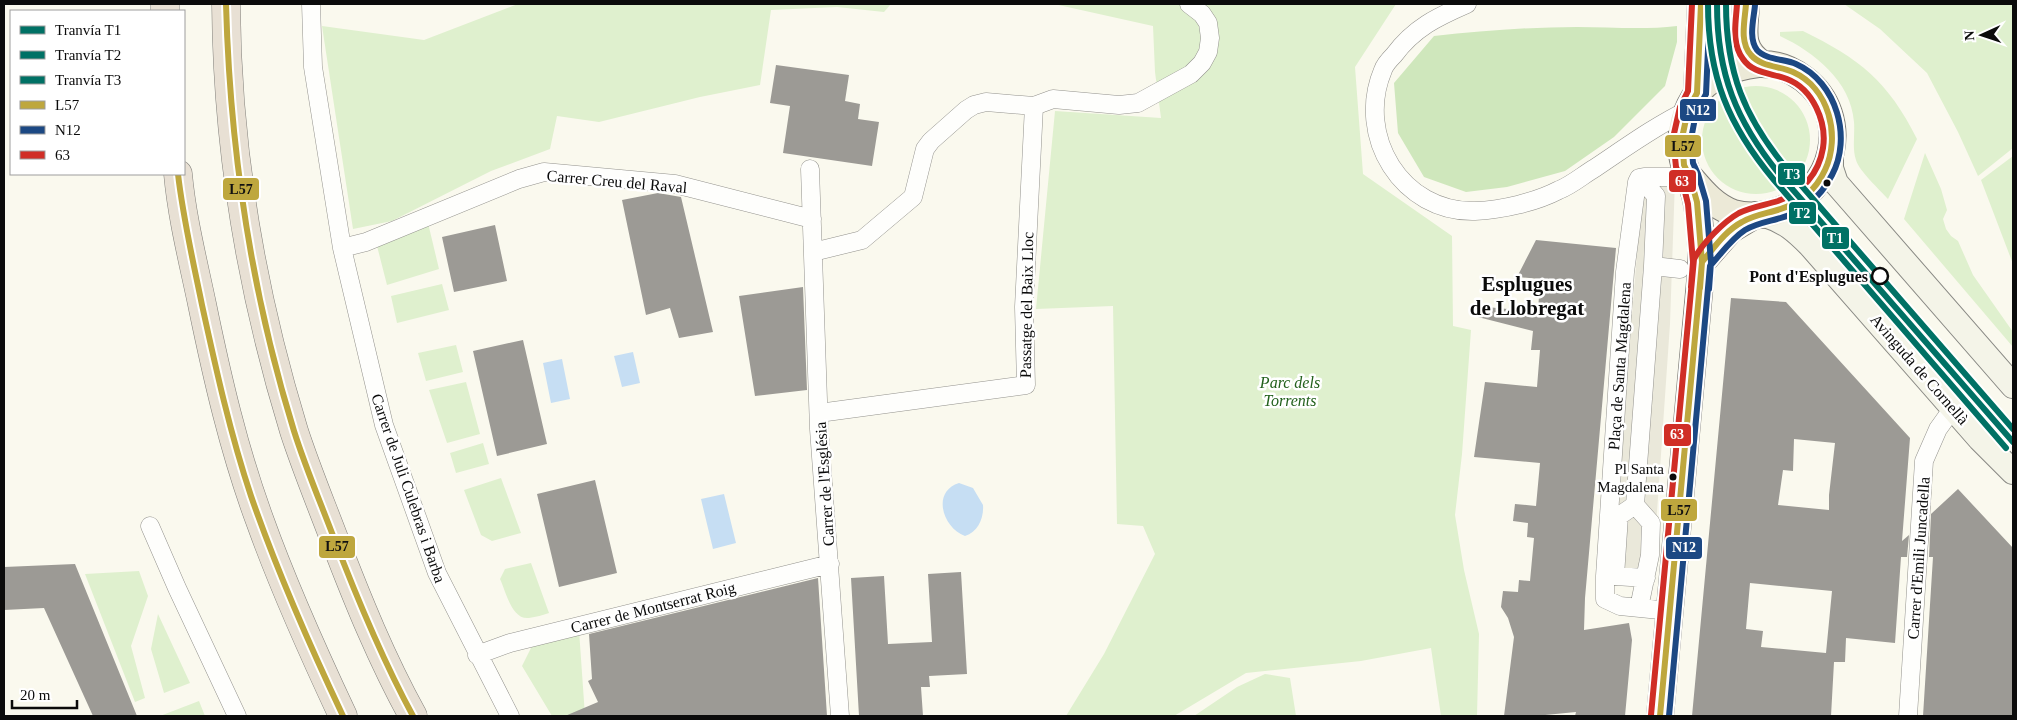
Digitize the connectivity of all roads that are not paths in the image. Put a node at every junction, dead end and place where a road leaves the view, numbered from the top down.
1 (226, 4) edge
2 (310, 4) edge
3 (1189, 4) edge
4 (1467, 4) edge
5 (1700, 4) edge
6 (1746, 5) edge
7 (1762, 64) junction
8 (1692, 102) junction
9 (1034, 106) junction
10 (1831, 154) junction
11 (810, 169) dead end
12 (178, 175) edge
13 (1690, 176) junction
14 (1643, 181) dead end
15 (1760, 215) junction
16 (812, 219) junction
17 (342, 248) junction
18 (813, 252) junction
19 (1653, 266) junction
20 (1691, 266) junction
21 (2013, 386) edge
22 (1953, 408) junction
23 (819, 413) junction
24 (2013, 472) edge
25 (1635, 505) junction
26 (150, 526) dead end
27 (830, 564) junction
28 (1646, 578) junction
29 (1641, 598) dead end
30 (1670, 611) junction
31 (477, 655) junction
32 (237, 716) edge
33 (344, 716) edge
34 (413, 716) edge
35 (510, 716) edge
36 (840, 716) edge
37 (1660, 716) edge
38 (1908, 716) edge

1 - 34 highway
2 - 17 street, Carrer de Juli Culebras i Barba
3 - 9 street
4 - 8 street
5 - 8 main road
6 - 7 main road
7 - 8 main road
7 - 10 main road
8 - 13 main road
9 - 18 street
9 - 23 street, Passatge del Baix Lloc
10 - 15 main road
10 - 21 street
11 - 16 street, Carrer de l'Església
12 - 33 highway
13 - 15 main road
13 - 20 main road
13 - 30 street, Plaça de Santa Magdalena
14 - 19 street, Plaça de Santa Magdalena
15 - 20 main road
15 - 22 street, Avinguda de Cornellà
16 - 17 street, Carrer Creu del Raval
16 - 18 street, Carrer de l'Església
17 - 31 street, Carrer de Juli Culebras i Barba
18 - 23 street, Carrer de l'Església
19 - 20 street
19 - 25 street, Plaça de Santa Magdalena
20 - 30 main road
22 - 24 street, Avinguda de Cornellà
22 - 38 street, Carrer d'Emili Juncadella
23 - 27 street, Carrer de l'Església
25 - 28 street
25 - 28 street
26 - 32 street
27 - 31 street, Carrer de Montserrat Roig
27 - 36 street, Carrer de l'Església
28 - 29 street
30 - 37 main road
31 - 35 street, Carrer de Juli Culebras i Barba

